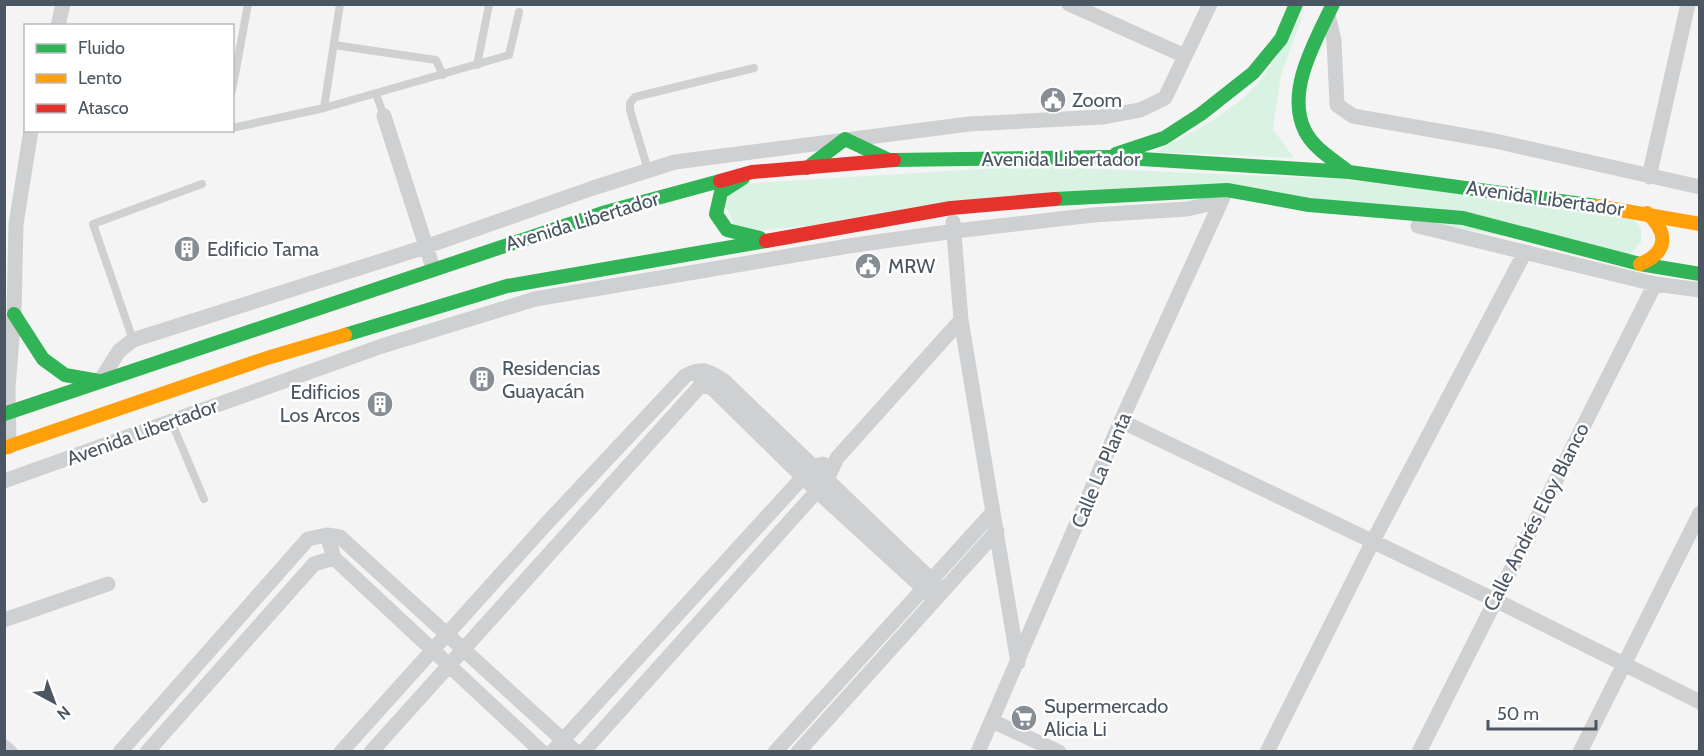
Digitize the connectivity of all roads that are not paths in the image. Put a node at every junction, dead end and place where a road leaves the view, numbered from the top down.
1 (63, 4) edge
2 (248, 4) edge
3 (340, 4) edge
4 (1069, 4) edge
5 (1210, 4) edge
6 (1296, 4) edge
7 (1688, 4) edge
8 (489, 5) edge
9 (1330, 10) edge
10 (519, 12) dead end
11 (58, 24) edge
12 (334, 45) junction
13 (1185, 56) junction
14 (477, 65) junction
15 (754, 68) dead end
16 (443, 75) junction
17 (234, 80) edge
18 (376, 94) junction
19 (324, 108) junction
20 (384, 116) joint
21 (234, 128) edge
22 (31, 132) edge
23 (845, 139) junction
24 (1110, 157) junction
25 (890, 161) junction
26 (807, 168) junction
27 (648, 170) junction
28 (752, 172) junction
29 (1349, 172) junction
30 (1649, 177) junction
31 (202, 184) dead end
32 (1700, 187) edge
33 (1227, 190) junction
34 (1309, 205) junction
35 (951, 207) junction
36 (1647, 213) junction
37 (888, 220) junction
38 (1700, 224) edge
39 (955, 231) junction
40 (768, 240) junction
41 (855, 245) junction
42 (426, 247) junction
43 (1525, 252) junction
44 (1640, 264) junction
45 (433, 268) junction
46 (1700, 274) edge
47 (1655, 284) junction
48 (1700, 290) edge
49 (14, 314) junction
50 (961, 320) junction
51 (133, 340) junction
52 (700, 376) junction
53 (100, 381) junction
54 (6, 388) edge
55 (6, 413) edge
56 (171, 421) junction
57 (1121, 422) junction
58 (7, 448) edge
59 (837, 458) junction
60 (808, 472) junction
61 (827, 479) junction
62 (4, 481) edge
63 (817, 491) junction
64 (204, 499) dead end
65 (993, 512) junction
66 (1700, 513) edge
67 (547, 523) junction
68 (997, 531) junction
69 (327, 535) junction
70 (564, 536) junction
71 (1372, 541) junction
72 (334, 558) junction
73 (926, 583) junction
74 (108, 584) dead end
75 (939, 595) junction
76 (1495, 600) junction
77 (4, 620) edge
78 (446, 633) junction
79 (432, 649) junction
80 (464, 650) junction
81 (1018, 663) junction
82 (1623, 665) junction
83 (450, 666) junction
84 (1700, 702) edge
85 (992, 721) junction
86 (557, 746) edge
87 (120, 752) edge
88 (147, 752) edge
89 (341, 752) edge
90 (371, 752) edge
91 (542, 752) edge
92 (576, 752) edge
93 (583, 752) edge
94 (775, 752) edge
95 (798, 752) edge
96 (978, 752) edge
97 (1059, 752) edge
98 (1268, 752) edge
99 (1419, 752) edge
100 (1580, 752) edge

1 - 11 street
2 - 17 lane
3 - 12 lane
4 - 13 street
5 - 13 street, Avenida Libertador
6 - 24 main road
7 - 30 street
8 - 14 lane
9 - 29 main road
9 - 30 street, Avenida Libertador
10 - 14 lane
12 - 16 lane
12 - 19 lane
13 - 23 street, Avenida Libertador
14 - 16 lane
15 - 27 lane
16 - 18 lane
18 - 19 lane
18 - 20 lane
19 - 21 lane
20 - 42 street
22 - 49 street
23 - 25 main road
23 - 26 main road
23 - 27 street, Avenida Libertador
24 - 25 main road, Avenida Libertador
24 - 29 main road, Avenida Libertador
25 - 26 main road, Avenida Libertador
26 - 28 main road, Avenida Libertador
27 - 42 street, Avenida Libertador
28 - 40 main road
28 - 45 main road, Avenida Libertador
29 - 36 main road, Avenida Libertador
30 - 32 street, Avenida Libertador
31 - 51 lane
33 - 34 main road, Avenida Libertador
33 - 35 main road, Avenida Libertador
33 - 39 street, Avenida Libertador
33 - 57 street, Calle La Planta
34 - 43 street, Avenida Libertador
34 - 44 main road, Avenida Libertador
35 - 37 main road, Avenida Libertador
35 - 39 street
36 - 38 main road, Avenida Libertador
36 - 44 main road
37 - 40 main road, Avenida Libertador
37 - 41 main road
39 - 41 street, Avenida Libertador
39 - 50 street
40 - 58 main road, Avenida Libertador
41 - 56 street, Avenida Libertador
42 - 45 street
42 - 51 street, Avenida Libertador
43 - 47 street, Avenida Libertador
43 - 71 street
44 - 46 main road, Avenida Libertador
45 - 53 main road, Avenida Libertador
47 - 48 street, Avenida Libertador
47 - 76 street, Calle Andrés Eloy Blanco
49 - 53 main road
49 - 54 street
50 - 59 street
50 - 65 street
51 - 53 street, Avenida Libertador
52 - 60 street
52 - 67 street
52 - 70 street
53 - 55 main road, Avenida Libertador
54 - 55 street
55 - 58 street
56 - 62 street, Avenida Libertador
56 - 64 lane
57 - 71 street
57 - 81 street, Calle La Planta
59 - 60 street
59 - 61 street
60 - 61 street
60 - 63 street
60 - 86 street
61 - 63 street
61 - 73 street
63 - 73 street
63 - 93 street
65 - 68 street
65 - 73 street
66 - 82 street
67 - 70 street
67 - 78 street
68 - 75 street
68 - 81 street
69 - 72 street
69 - 78 street
69 - 87 street
70 - 80 street
71 - 76 street
71 - 98 street
72 - 79 street
72 - 88 street
73 - 75 street
73 - 94 street
74 - 77 street
75 - 95 street
76 - 82 street
76 - 99 street, Calle Andrés Eloy Blanco
78 - 79 street
78 - 80 street
79 - 83 street
79 - 89 street
80 - 83 street
80 - 86 street
81 - 85 street, Calle La Planta
82 - 84 street
82 - 100 street
83 - 90 street
83 - 91 street
85 - 96 street, Calle La Planta
85 - 97 street
86 - 92 street

